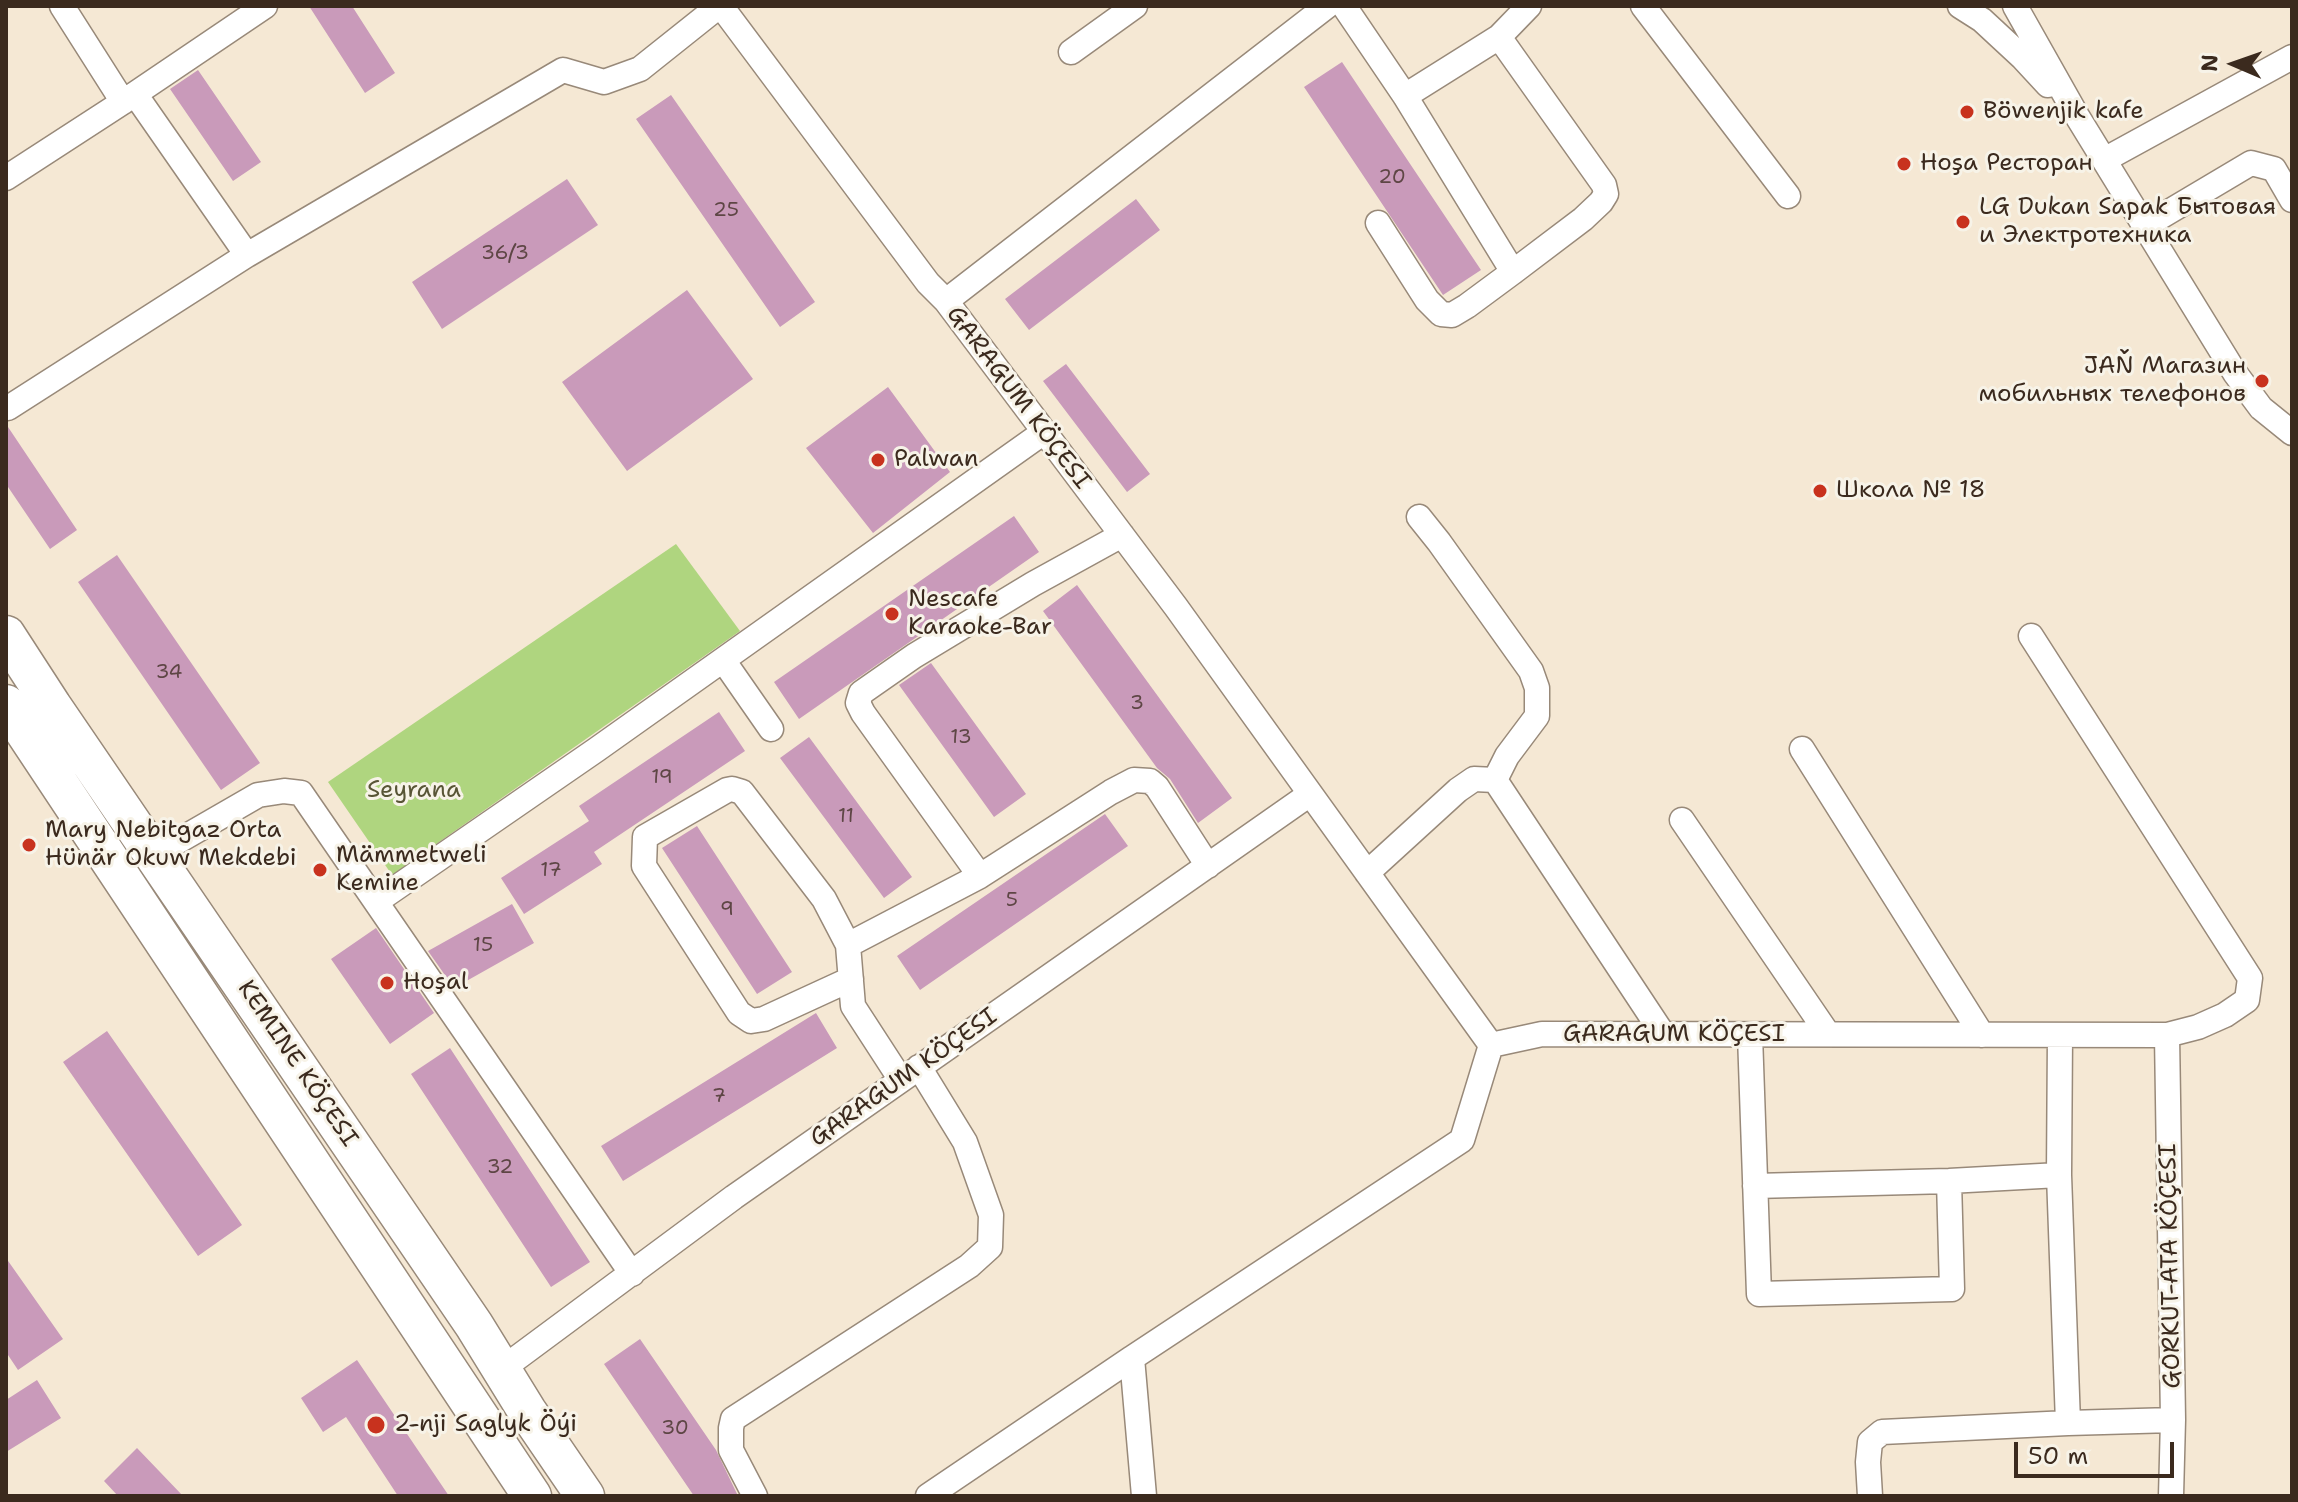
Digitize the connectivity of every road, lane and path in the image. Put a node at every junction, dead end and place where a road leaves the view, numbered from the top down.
1 (62, 6) edge
2 (265, 6) edge
3 (720, 6) edge
4 (1135, 6) edge
5 (1327, 6) edge
6 (1344, 6) edge
7 (1529, 6) edge
8 (1643, 6) edge
9 (1960, 6) edge
10 (2015, 6) edge
11 (1499, 37) junction
12 (1071, 52) dead end
13 (2292, 57) edge
14 (1405, 96) junction
15 (129, 98) junction
16 (2077, 116) junction
17 (2104, 160) junction
18 (6, 178) edge
19 (1788, 196) dead end
20 (2292, 200) edge
21 (1378, 223) dead end
22 (2145, 226) junction
23 (247, 255) junction
24 (1513, 272) junction
25 (946, 301) junction
26 (8, 408) dead end
27 (1044, 432) junction
28 (2292, 433) edge
29 (1419, 517) dead end
30 (1122, 535) junction
31 (6, 635) edge
32 (2031, 636) dead end
33 (723, 660) junction
34 (6, 704) edge
35 (771, 729) dead end
36 (1802, 749) dead end
37 (1495, 780) junction
38 (1310, 794) junction
39 (1682, 820) dead end
40 (154, 855) junction
41 (1208, 866) junction
42 (1367, 873) junction
43 (980, 876) junction
44 (377, 901) junction
45 (848, 945) junction
46 (851, 979) junction
47 (1663, 1034) junction
48 (1828, 1034) junction
49 (1750, 1035) junction
50 (1982, 1035) junction
51 (2060, 1035) junction
52 (2167, 1035) junction
53 (1491, 1045) junction
54 (910, 1074) junction
55 (2059, 1175) junction
56 (1949, 1181) junction
57 (1755, 1186) junction
58 (632, 1274) junction
59 (1132, 1358) junction
60 (502, 1369) junction
61 (2173, 1420) junction
62 (2068, 1423) junction
63 (532, 1496) edge
64 (585, 1496) edge
65 (755, 1496) edge
66 (928, 1496) edge
67 (1144, 1496) edge
68 (1870, 1496) edge
69 (2171, 1496) edge

1 - 15 street
2 - 15 street
3 - 23 street
3 - 25 street, GARAGUM KÖÇESI
4 - 12 street
5 - 25 street
6 - 14 street
7 - 11 street
8 - 19 street
9 - 16 street
10 - 16 street
11 - 14 street
11 - 24 street
13 - 17 street
14 - 24 street
15 - 18 street
15 - 23 street
16 - 17 street
17 - 22 street
20 - 22 street
21 - 24 street
22 - 28 street
23 - 26 street
25 - 27 street, GARAGUM KÖÇESI
27 - 30 street, GARAGUM KÖÇESI
27 - 33 street
29 - 37 street
30 - 38 street, GARAGUM KÖÇESI
30 - 43 street
31 - 40 main road, KEMINE KÖÇESI
32 - 52 street, GARAGUM KÖÇESI
33 - 35 street
33 - 44 street
34 - 63 main road, KEMINE KÖÇESI
36 - 50 street
37 - 42 street
37 - 47 street
38 - 41 street, GARAGUM KÖÇESI
38 - 42 street, GARAGUM KÖÇESI
39 - 48 street
40 - 44 street
40 - 60 main road, KEMINE KÖÇESI
41 - 43 street
41 - 54 street, GARAGUM KÖÇESI
42 - 53 street, GARAGUM KÖÇESI
43 - 45 street
44 - 58 street
45 - 46 street
45 - 46 street
46 - 54 street
47 - 49 street, GARAGUM KÖÇESI
47 - 53 street, GARAGUM KÖÇESI
48 - 49 street, GARAGUM KÖÇESI
48 - 50 street, GARAGUM KÖÇESI
49 - 57 street
50 - 51 street, GARAGUM KÖÇESI
51 - 52 street, GARAGUM KÖÇESI
51 - 55 street
52 - 61 street, GORKUT-ATA KÖÇESI
53 - 59 street
54 - 58 street, GARAGUM KÖÇESI
54 - 65 street
55 - 56 street
55 - 62 street
56 - 57 street
56 - 57 street
58 - 60 street, GARAGUM KÖÇESI
59 - 66 street
59 - 67 street
60 - 64 main road, KEMINE KÖÇESI
61 - 62 street
61 - 69 street, GORKUT-ATA KÖÇESI
62 - 68 street

